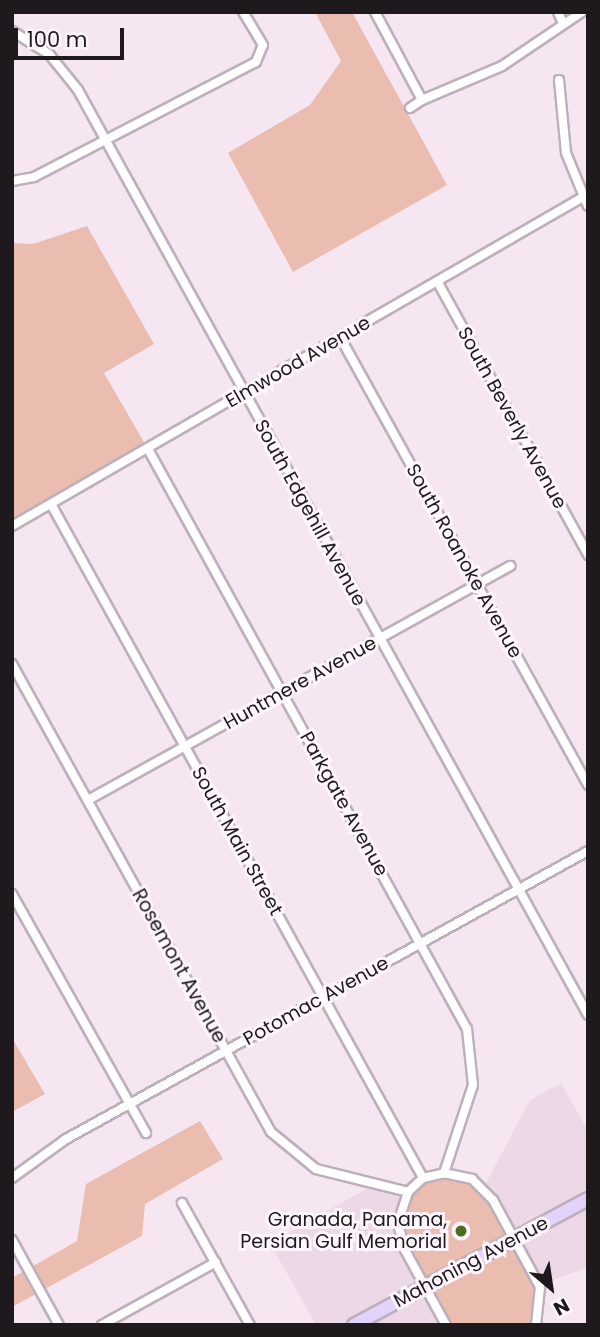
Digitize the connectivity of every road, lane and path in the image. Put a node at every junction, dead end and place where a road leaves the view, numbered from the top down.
1 (243, 12) edge
2 (375, 12) edge
3 (558, 12) edge
4 (582, 12) edge
5 (563, 23) junction
6 (12, 31) edge
7 (559, 80) dead end
8 (422, 100) junction
9 (410, 108) dead end
10 (105, 141) junction
11 (12, 181) edge
12 (583, 197) junction
13 (588, 206) edge
14 (437, 281) junction
15 (340, 337) junction
16 (244, 393) junction
17 (148, 449) junction
18 (51, 504) junction
19 (12, 526) edge
20 (588, 555) edge
21 (512, 566) dead end
22 (477, 584) junction
23 (379, 638) junction
24 (12, 664) edge
25 (282, 692) junction
26 (185, 746) junction
27 (588, 785) edge
28 (88, 800) junction
29 (588, 851) edge
30 (518, 890) junction
31 (12, 894) edge
32 (421, 943) junction
33 (323, 997) junction
34 (588, 1015) edge
35 (226, 1051) junction
36 (129, 1104) junction
37 (146, 1133) dead end
38 (444, 1173) junction
39 (12, 1178) edge
40 (423, 1178) junction
41 (408, 1192) junction
42 (588, 1199) edge
43 (183, 1203) dead end
44 (515, 1239) junction
45 (12, 1240) edge
46 (215, 1262) junction
47 (425, 1287) junction
48 (59, 1325) edge
49 (102, 1325) edge
50 (250, 1325) edge
51 (354, 1325) edge
52 (446, 1325) edge
53 (536, 1325) edge

1 - 10 street
2 - 8 street
3 - 5 street
4 - 5 street
5 - 8 street
6 - 10 street, South Edgehill Avenue
7 - 12 street
8 - 9 street
10 - 11 street
10 - 16 street, South Edgehill Avenue
12 - 13 street
12 - 14 street, Elmwood Avenue
14 - 15 street, Elmwood Avenue
14 - 20 street, South Beverly Avenue
15 - 16 street, Elmwood Avenue
15 - 22 street, South Roanoke Avenue
16 - 17 street, Elmwood Avenue
16 - 23 street, South Edgehill Avenue
17 - 18 street, Elmwood Avenue
17 - 25 street, Parkgate Avenue
18 - 19 street, Elmwood Avenue
18 - 26 street, South Main Street
21 - 22 street, Huntmere Avenue
22 - 23 street, Huntmere Avenue
22 - 27 street, South Roanoke Avenue
23 - 25 street, Huntmere Avenue
23 - 30 street, South Edgehill Avenue
24 - 28 street, Rosemont Avenue
25 - 26 street, Huntmere Avenue
25 - 32 street, Parkgate Avenue
26 - 28 street, Huntmere Avenue
26 - 33 street, South Main Street
28 - 35 street, Rosemont Avenue
29 - 30 street, Potomac Avenue
30 - 32 street, Potomac Avenue
30 - 34 street, South Edgehill Avenue
31 - 36 street
32 - 33 street, Potomac Avenue
32 - 38 street, Parkgate Avenue
33 - 35 street, Potomac Avenue
33 - 40 street, South Main Street
35 - 36 street, Potomac Avenue
35 - 41 street, Rosemont Avenue
36 - 37 street
36 - 39 street, Potomac Avenue
38 - 40 street
38 - 44 street
40 - 41 street
41 - 47 street
42 - 44 main road, Mahoning Avenue
43 - 46 street
44 - 47 main road, Mahoning Avenue
44 - 53 street
45 - 48 street
46 - 49 street
46 - 50 street
47 - 51 main road, Mahoning Avenue
47 - 52 street

